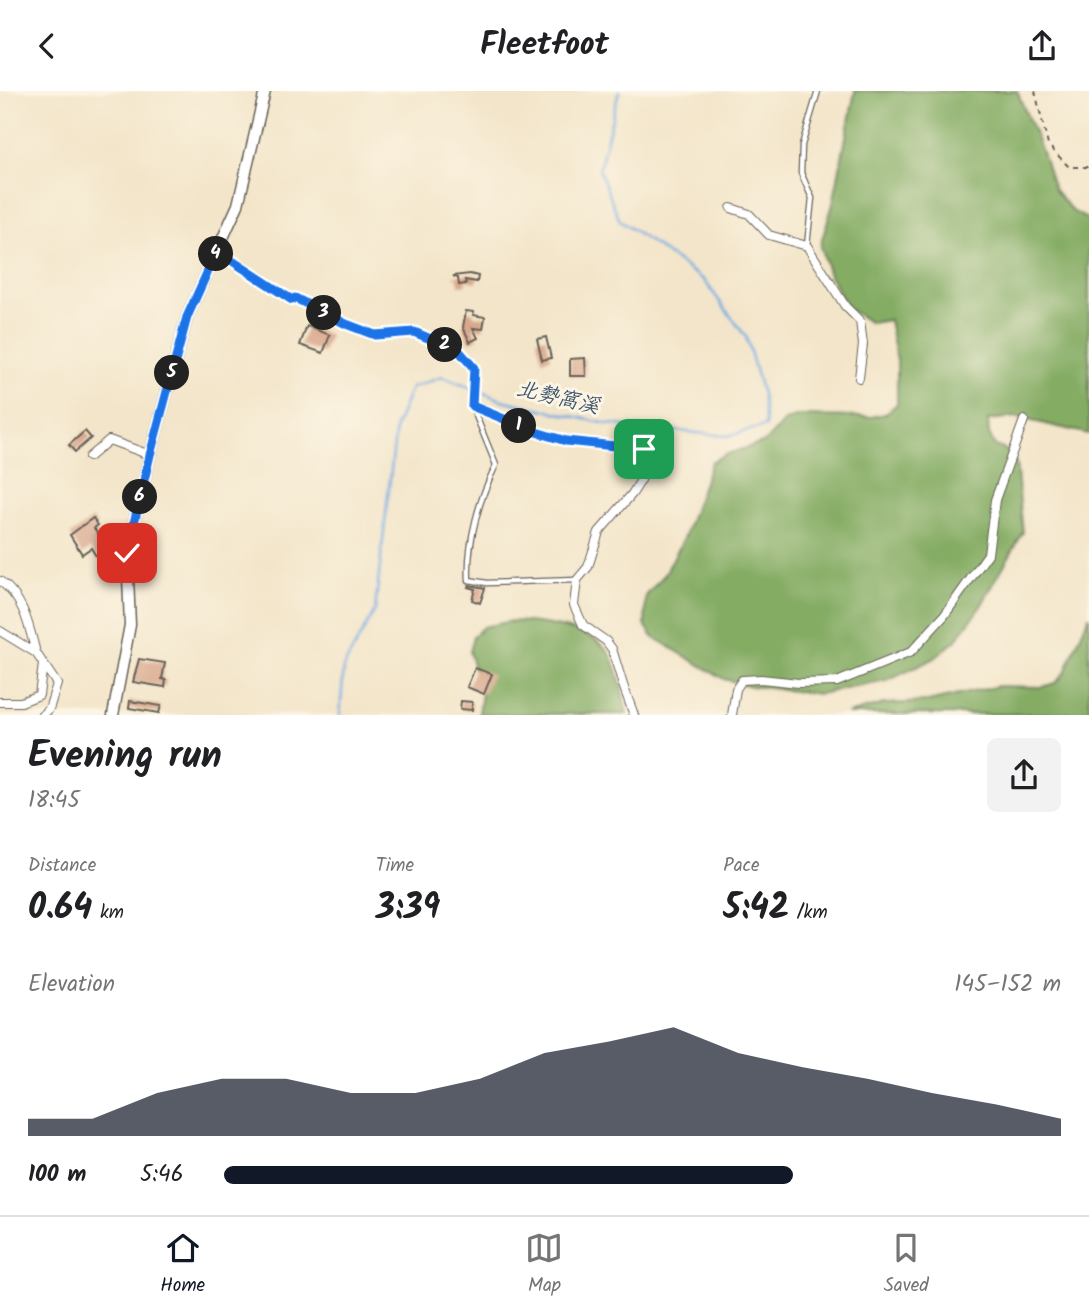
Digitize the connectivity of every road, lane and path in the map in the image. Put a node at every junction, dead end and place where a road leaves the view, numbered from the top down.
1 (265, 91) edge
2 (818, 91) edge
3 (1035, 91) edge
4 (1089, 167) edge
5 (731, 208) dead end
6 (807, 246) junction
7 (217, 251) junction
8 (859, 378) dead end
9 (472, 406) junction
10 (1024, 420) dead end
11 (150, 455) junction
12 (89, 457) dead end
13 (577, 580) junction
14 (0, 581) edge
15 (0, 631) edge
16 (36, 653) junction
17 (43, 664) junction
18 (0, 702) edge
19 (43, 715) edge
20 (113, 715) edge
21 (634, 715) edge
22 (732, 715) edge

1 - 7 street
2 - 6 lane
3 - 4 path
5 - 6 street
6 - 8 street
7 - 9 lane
7 - 11 street
9 - 13 lane
9 - 13 street
10 - 22 street
11 - 12 street
11 - 20 street
13 - 21 street
14 - 16 street
15 - 16 street
16 - 17 street
17 - 18 street
17 - 19 street

